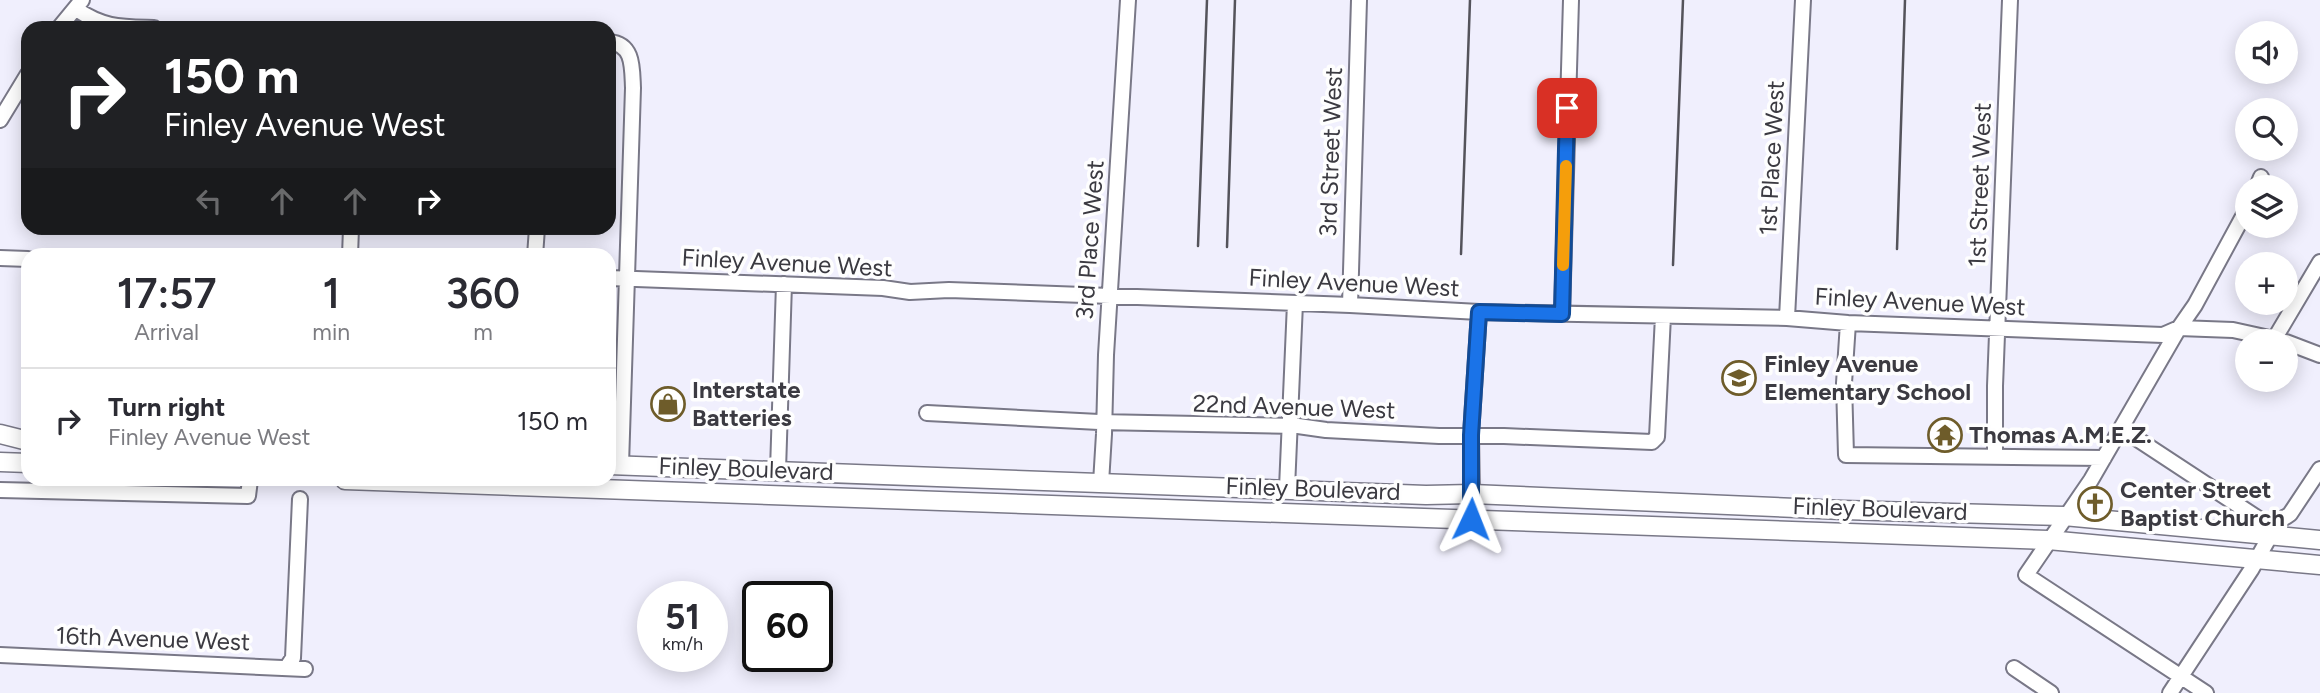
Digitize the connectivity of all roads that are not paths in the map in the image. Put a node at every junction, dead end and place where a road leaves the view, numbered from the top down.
1 (1128, 0) edge
2 (1359, 0) edge
3 (1570, 0) edge
4 (1802, 0) edge
5 (2010, 0) edge
6 (79, 4) edge
7 (65, 21) edge
8 (94, 21) edge
9 (616, 43) edge
10 (21, 86) edge
11 (11, 103) junction
12 (21, 103) edge
13 (0, 121) edge
14 (2235, 231) edge
15 (0, 258) edge
16 (21, 259) edge
17 (2320, 262) edge
18 (616, 278) edge
19 (626, 279) junction
20 (784, 284) junction
21 (1110, 295) junction
22 (1295, 303) junction
23 (1350, 304) junction
24 (1479, 312) junction
25 (1562, 314) junction
26 (1663, 316) junction
27 (1787, 318) junction
28 (1848, 323) junction
29 (2179, 328) junction
30 (1997, 329) junction
31 (2286, 329) edge
32 (2235, 331) edge
33 (2298, 347) edge
34 (2320, 355) edge
35 (927, 413) dead end
36 (1104, 422) junction
37 (1290, 427) junction
38 (2122, 429) junction
39 (0, 434) edge
40 (1471, 435) junction
41 (21, 439) edge
42 (616, 448) edge
43 (1995, 457) junction
44 (2104, 458) junction
45 (0, 462) edge
46 (21, 463) edge
47 (616, 465) edge
48 (2320, 469) edge
49 (778, 470) junction
50 (616, 473) edge
51 (908, 476) junction
52 (1101, 483) junction
53 (249, 486) edge
54 (527, 486) edge
55 (1287, 488) junction
56 (618, 489) junction
57 (0, 490) edge
58 (1472, 494) junction
59 (779, 495) junction
60 (300, 499) dead end
61 (913, 499) junction
62 (1100, 506) junction
63 (1843, 510) junction
64 (1285, 513) junction
65 (2064, 516) junction
66 (1471, 519) junction
67 (1843, 533) junction
68 (2270, 536) junction
69 (2048, 540) junction
70 (2320, 540) edge
71 (2256, 560) junction
72 (2320, 565) edge
73 (0, 655) edge
74 (287, 667) junction
75 (2014, 668) dead end
76 (305, 669) dead end
77 (2181, 675) junction
78 (2051, 693) edge
79 (2170, 693) edge
80 (2206, 693) edge

1 - 21 street, 3rd Place West
2 - 23 street, 3rd Street West
3 - 25 street
4 - 27 street, 1st Place West
5 - 30 street, 1st Street West
6 - 7 street
6 - 8 street
9 - 19 street
10 - 11 street
11 - 12 street
11 - 13 street
14 - 29 street
15 - 16 street
17 - 31 street
18 - 19 street, Finley Avenue West
19 - 20 street, Finley Avenue West
19 - 42 street
20 - 21 street, Finley Avenue West
20 - 49 street
21 - 22 street, Finley Avenue West
21 - 36 street, 3rd Place West
22 - 23 street, Finley Avenue West
22 - 37 street
23 - 24 street, Finley Avenue West
24 - 25 street, Finley Avenue West
24 - 40 street
25 - 26 street, Finley Avenue West
26 - 27 street, Finley Avenue West
26 - 40 street, 22nd Avenue West
27 - 28 street, Finley Avenue West
28 - 30 street, Finley Avenue West
28 - 43 street
29 - 30 street, Finley Avenue West
29 - 32 street, Finley Avenue West
29 - 38 street
30 - 43 street, 1st Street West
33 - 34 street, Finley Avenue West
35 - 36 street, 22nd Avenue West
36 - 37 street, 22nd Avenue West
36 - 52 street, 3rd Place West
37 - 40 street, 22nd Avenue West
37 - 55 street
38 - 44 street
38 - 48 street
39 - 41 main road
40 - 58 street
43 - 44 street
44 - 65 street
45 - 46 main road
47 - 49 main road, Finley Boulevard
49 - 51 main road, Finley Boulevard
49 - 59 main road
50 - 56 main road
51 - 52 main road, Finley Boulevard
51 - 61 main road
52 - 55 main road, Finley Boulevard
52 - 62 main road
53 - 57 street
54 - 56 main road, Finley Boulevard
55 - 58 main road, Finley Boulevard
55 - 64 main road
56 - 59 main road, Finley Boulevard
58 - 63 main road, Finley Boulevard
58 - 66 main road
59 - 61 main road, Finley Boulevard
60 - 74 street
61 - 62 main road, Finley Boulevard
62 - 64 main road, Finley Boulevard
63 - 65 main road, Finley Boulevard
63 - 67 main road
64 - 66 main road, Finley Boulevard
65 - 68 main road, Finley Boulevard
65 - 69 street
66 - 67 main road, Finley Boulevard
67 - 69 main road, Finley Boulevard
68 - 70 main road, Finley Boulevard
68 - 71 street
69 - 71 main road, Finley Boulevard
69 - 77 street
71 - 72 main road, Finley Boulevard
71 - 77 street
73 - 74 street, 16th Avenue West
74 - 76 street, 16th Avenue West
75 - 78 street
77 - 79 street
77 - 80 street

